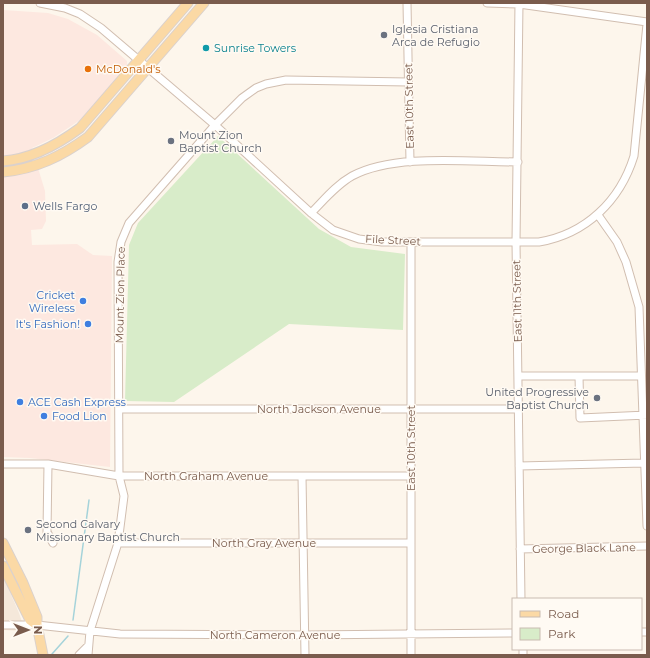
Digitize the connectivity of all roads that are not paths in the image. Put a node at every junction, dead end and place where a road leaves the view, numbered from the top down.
1 (40, 3) edge
2 (188, 3) edge
3 (204, 3) edge
4 (407, 3) edge
5 (487, 3) edge
6 (518, 3) edge
7 (647, 23) edge
8 (139, 60) junction
9 (148, 68) junction
10 (408, 82) junction
11 (216, 125) junction
12 (3, 161) edge
13 (410, 162) junction
14 (518, 162) junction
15 (3, 172) edge
16 (311, 213) junction
17 (598, 215) junction
18 (411, 242) junction
19 (516, 242) junction
20 (643, 329) edge
21 (518, 376) junction
22 (579, 376) junction
23 (641, 376) junction
24 (120, 409) junction
25 (411, 409) junction
26 (518, 409) junction
27 (645, 415) edge
28 (644, 463) junction
29 (3, 464) edge
30 (48, 464) junction
31 (519, 466) junction
32 (120, 476) junction
33 (302, 476) junction
34 (411, 476) junction
35 (647, 521) edge
36 (647, 526) edge
37 (3, 543) edge
38 (52, 543) dead end
39 (118, 543) junction
40 (304, 543) junction
41 (411, 543) junction
42 (647, 546) edge
43 (520, 549) junction
44 (3, 555) edge
45 (3, 566) edge
46 (15, 567) junction
47 (521, 598) edge
48 (3, 624) edge
49 (37, 625) junction
50 (90, 631) junction
51 (512, 632) edge
52 (411, 633) junction
53 (305, 635) junction
54 (88, 646) junction
55 (43, 655) edge
56 (79, 655) edge
57 (88, 655) edge
58 (305, 655) edge
59 (411, 655) edge

1 - 8 street, File Street
2 - 8 main road
3 - 9 main road
4 - 10 street, East 10th Street
5 - 6 street
6 - 7 street
6 - 14 street, East 11th Street
7 - 17 street, File Street
8 - 9 street, File Street
8 - 12 main road
9 - 11 street, File Street
9 - 15 main road
10 - 11 street, Mount Zion Place
10 - 13 street, East 10th Street
11 - 16 street, File Street
11 - 24 street, Mount Zion Place
13 - 14 street
13 - 16 street
14 - 19 street, East 11th Street
16 - 18 street, File Street
17 - 19 street, File Street
17 - 20 street
18 - 19 street, File Street
18 - 25 street, East 10th Street
19 - 21 street, East 11th Street
20 - 23 street
21 - 22 street
21 - 26 street, East 11th Street
22 - 23 street
22 - 27 street
23 - 27 street
24 - 25 street, North Jackson Avenue
24 - 32 street, Mount Zion Place
25 - 26 street, North Jackson Avenue
25 - 34 street, East 10th Street
26 - 31 street, East 11th Street
27 - 28 street
28 - 31 street
28 - 35 street
29 - 30 street, North Graham Avenue
30 - 32 street, North Graham Avenue
30 - 38 street
31 - 43 street, East 11th Street
32 - 33 street, North Graham Avenue
32 - 39 street, Mount Zion Place
33 - 34 street, North Graham Avenue
33 - 40 street
34 - 41 street, East 10th Street
35 - 36 street
37 - 46 main road
39 - 40 street, North Gray Avenue
39 - 50 street, Mount Zion Place
40 - 41 street, North Gray Avenue
40 - 53 street
41 - 52 street, East 10th Street
42 - 43 street, George Black Lane
43 - 47 street, East 11th Street
44 - 46 main road
45 - 49 main road
46 - 49 main road
48 - 49 street, North Cameron Avenue
49 - 50 street, North Cameron Avenue
49 - 55 main road
50 - 53 street, North Cameron Avenue
50 - 54 street, Mount Zion Place
51 - 52 street, North Cameron Avenue
52 - 53 street, North Cameron Avenue
52 - 59 street, East 10th Street
53 - 58 street
54 - 56 street
54 - 57 street, Mount Zion Place

